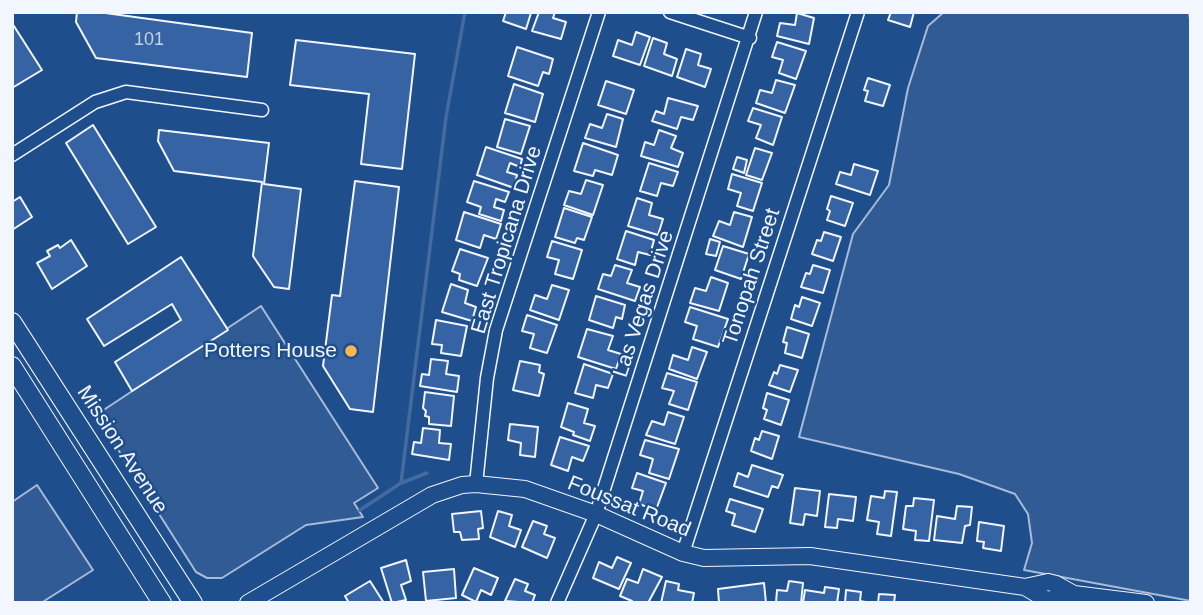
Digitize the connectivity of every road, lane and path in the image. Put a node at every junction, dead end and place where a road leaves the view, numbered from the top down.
1 (599, 12) edge
2 (670, 12) edge
3 (756, 12) edge
4 (858, 12) edge
5 (750, 38) junction
6 (262, 110) dead end
7 (12, 155) edge
8 (12, 322) edge
9 (12, 366) edge
10 (477, 484) junction
11 (596, 514) junction
12 (683, 553) junction
13 (1025, 587) junction
14 (1074, 594) junction
15 (1047, 601) edge
16 (162, 603) edge
17 (192, 603) edge
18 (248, 603) edge
19 (557, 603) edge
20 (1146, 603) edge

1 - 10 street, East Tropicana Drive
2 - 5 street
3 - 5 street, Las Vegas Drive
4 - 12 street, Tonopah Street
5 - 11 street, Las Vegas Drive
6 - 7 street
8 - 17 main road, Mission Avenue
9 - 16 main road
10 - 11 main road, Foussat Road
10 - 18 main road, Foussat Road
11 - 12 main road, Foussat Road
11 - 19 street, Las Vegas Drive
12 - 13 main road, Foussat Road
13 - 14 main road, Foussat Road
13 - 15 main road, Foussat Road
14 - 15 main road, Foussat Road
14 - 20 main road, Foussat Road

